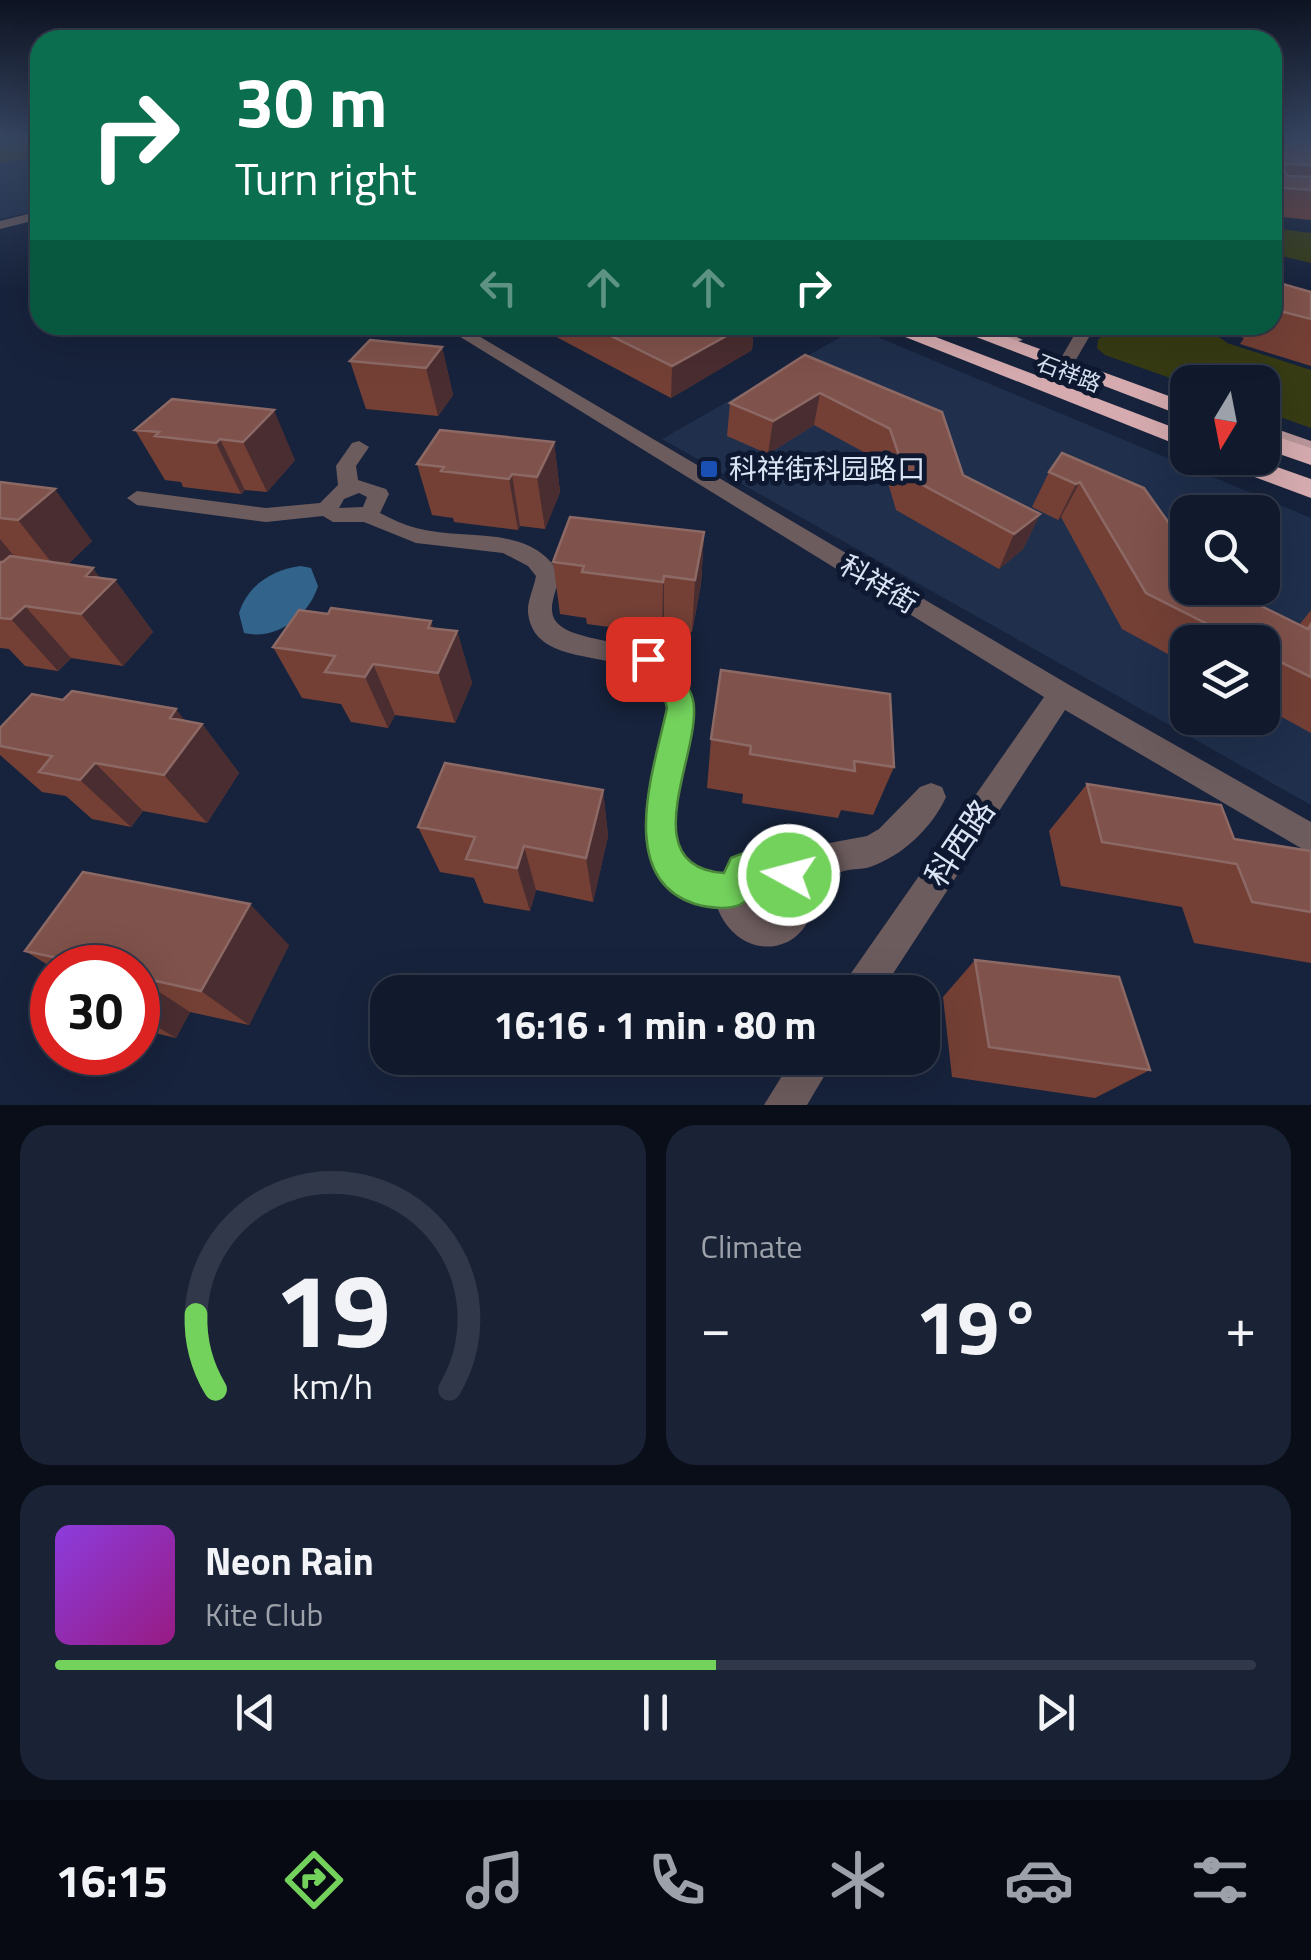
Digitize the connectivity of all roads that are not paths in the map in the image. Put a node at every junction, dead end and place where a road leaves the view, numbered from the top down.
1 (30, 218) edge
2 (0, 225) edge
3 (466, 335) edge
4 (902, 335) edge
5 (910, 335) edge
6 (933, 335) edge
7 (982, 335) edge
8 (1001, 335) edge
9 (1082, 335) edge
10 (1068, 360) junction
11 (1170, 397) edge
12 (1170, 405) edge
13 (1170, 424) edge
14 (1170, 437) edge
15 (1170, 437) edge
16 (1280, 437) edge
17 (1280, 446) edge
18 (359, 447) dead end
19 (1311, 448) edge
20 (1311, 457) edge
21 (1280, 467) edge
22 (1264, 475) edge
23 (1270, 475) edge
24 (1311, 478) edge
25 (348, 488) junction
26 (1311, 492) edge
27 (137, 498) dead end
28 (328, 508) junction
29 (365, 514) junction
30 (1060, 694) junction
31 (931, 797) dead end
32 (1311, 839) edge
33 (794, 885) junction
34 (733, 891) junction
35 (871, 975) edge
36 (804, 1075) edge
37 (784, 1105) edge

1 - 2 street
3 - 30 street, 科祥街
4 - 14 main road, 石祥路
5 - 15 highway
6 - 13 highway
7 - 12 highway
8 - 10 main road, 石祥路
9 - 10 street
10 - 11 main road, 石祥路
16 - 19 main road
17 - 20 highway
18 - 25 street
21 - 24 highway
22 - 26 main road
23 - 26 highway
25 - 28 street
25 - 29 street
27 - 28 street
28 - 29 street
29 - 34 street
30 - 32 street, 科祥街
30 - 35 street, 科西路
31 - 33 street
33 - 34 street
33 - 34 street
36 - 37 street

